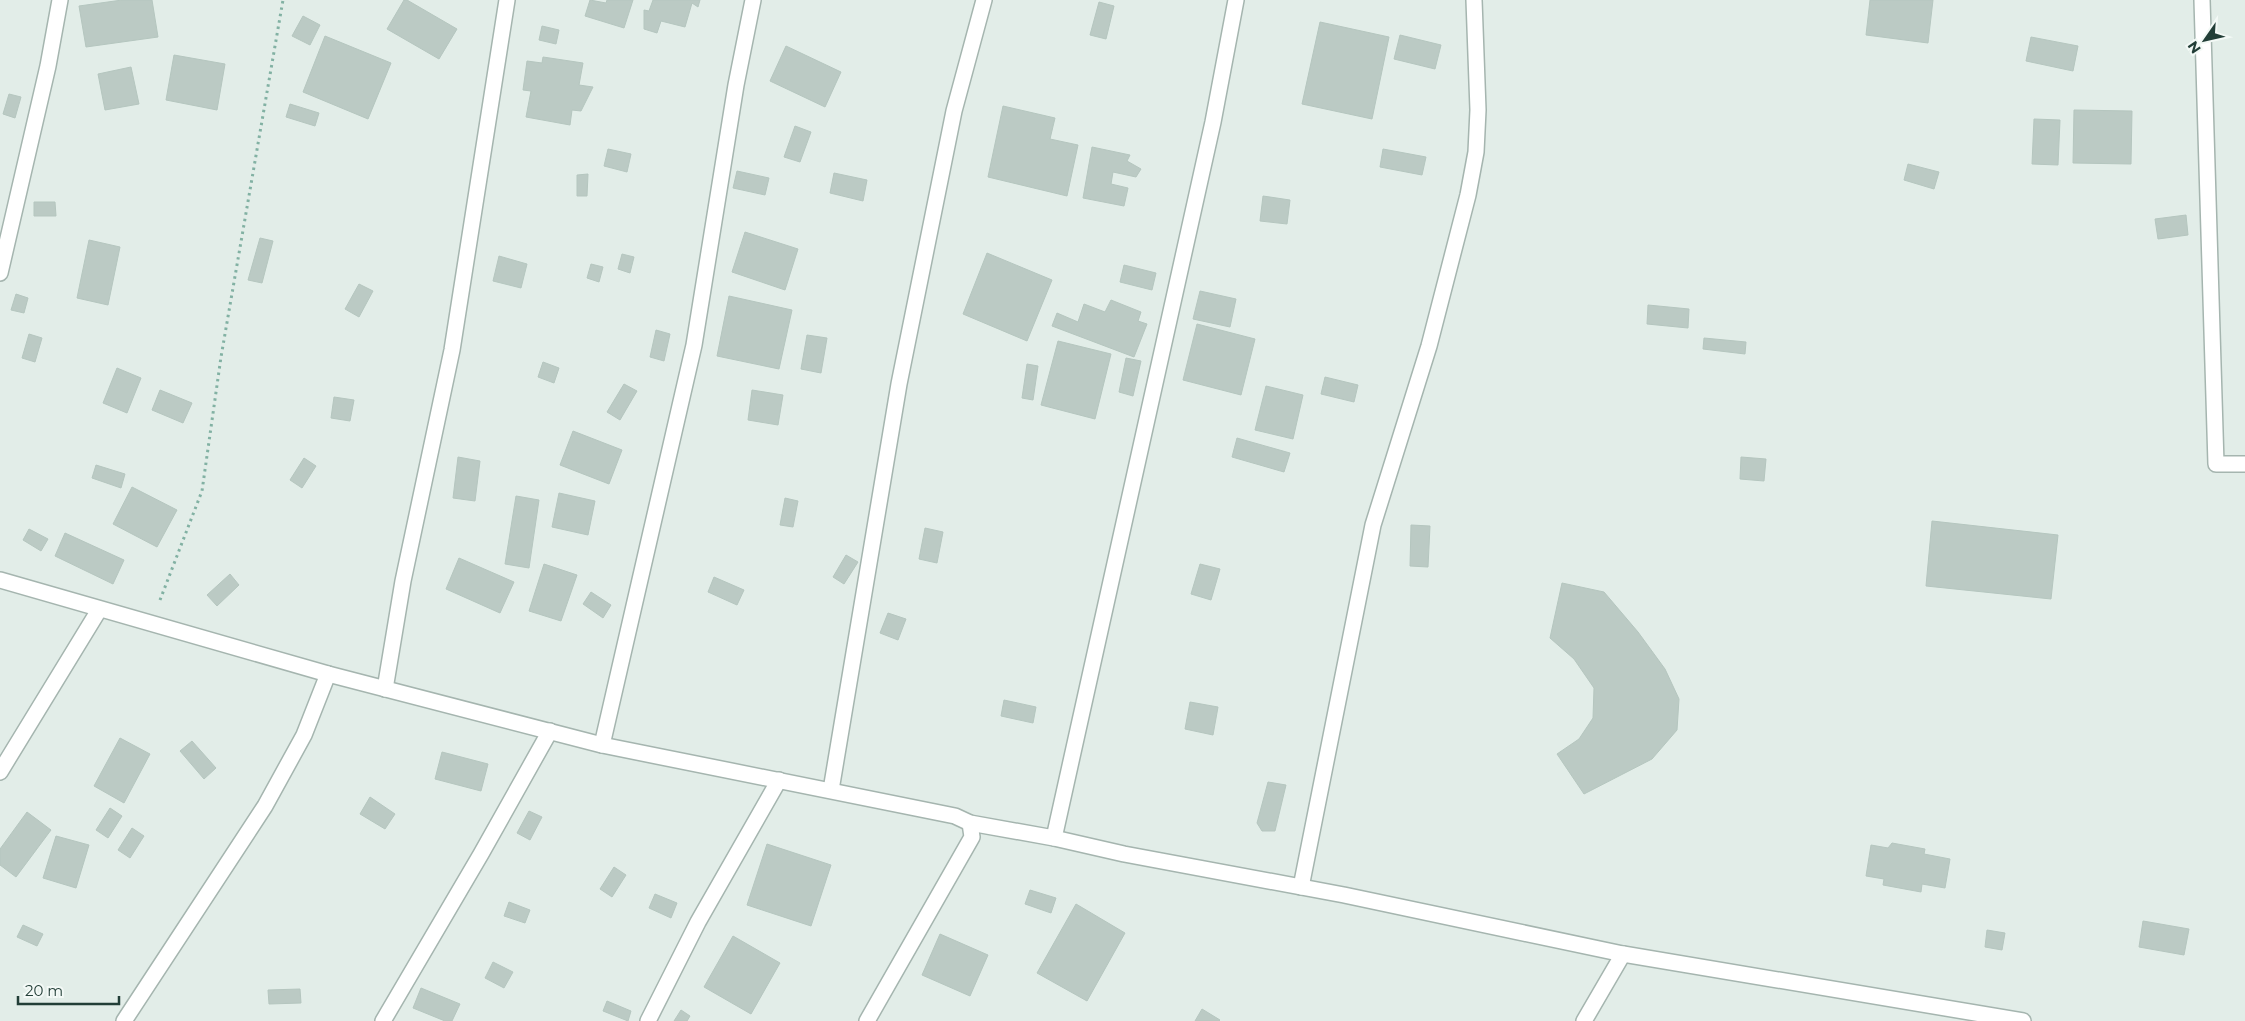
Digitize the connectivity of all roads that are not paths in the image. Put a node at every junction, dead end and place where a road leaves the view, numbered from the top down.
1 (60, 0) edge
2 (507, 0) edge
3 (753, 0) edge
4 (984, 0) edge
5 (1236, 0) edge
6 (1474, 0) edge
7 (2202, 0) edge
8 (0, 273) edge
9 (2245, 464) edge
10 (0, 580) edge
11 (99, 610) junction
12 (328, 674) junction
13 (385, 689) junction
14 (550, 731) junction
15 (602, 744) junction
16 (0, 772) edge
17 (778, 780) junction
18 (831, 790) junction
19 (970, 823) junction
20 (1054, 838) junction
21 (1301, 887) junction
22 (1624, 954) junction
23 (124, 1021) edge
24 (383, 1021) edge
25 (648, 1021) edge
26 (867, 1021) edge
27 (1584, 1021) edge
28 (2023, 1021) edge

1 - 8 street
2 - 13 street
3 - 15 street
4 - 18 street
5 - 20 street
6 - 21 street
7 - 9 street
10 - 11 street
11 - 12 street
11 - 16 street
12 - 13 street
12 - 23 street
13 - 14 street
14 - 15 street
14 - 24 street
15 - 17 street
17 - 18 street
17 - 25 street
18 - 19 street
19 - 20 street
19 - 26 street
20 - 21 street
21 - 22 street
22 - 27 street
22 - 28 street

